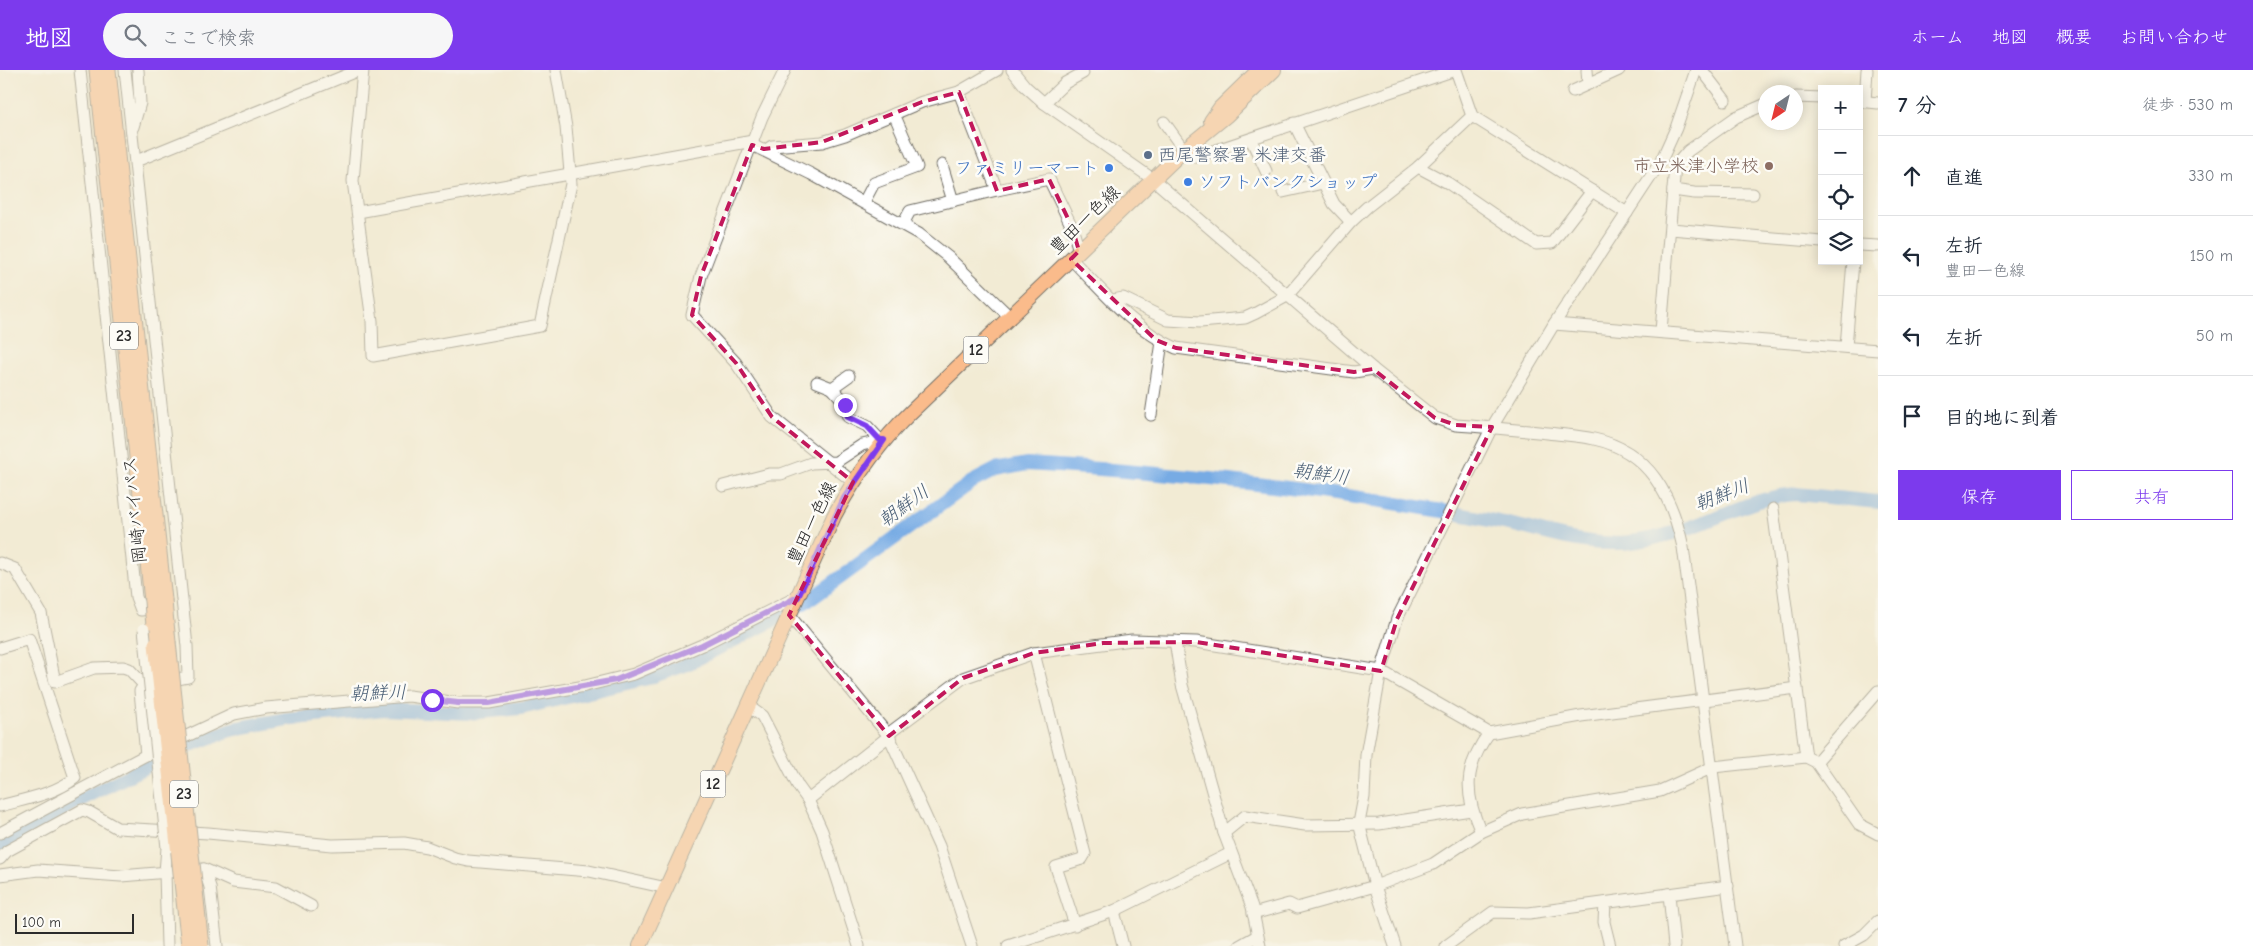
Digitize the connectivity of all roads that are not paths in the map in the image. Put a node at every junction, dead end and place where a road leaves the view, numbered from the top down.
1 (80, 70) edge
2 (92, 70) edge
3 (97, 70) edge
4 (108, 70) edge
5 (115, 70) edge
6 (126, 70) edge
7 (138, 70) edge
8 (361, 70) edge
9 (556, 70) edge
10 (998, 70) edge
11 (1012, 70) edge
12 (1259, 70) edge
13 (1274, 70) edge
14 (1456, 70) edge
15 (1587, 70) edge
16 (1619, 70) edge
17 (1696, 70) edge
18 (1702, 70) edge
19 (1867, 70) edge
20 (780, 72) edge
21 (1083, 73) dead end
22 (1425, 75) edge
23 (1588, 84) junction
24 (959, 92) junction
25 (1573, 92) dead end
26 (1863, 95) edge
27 (1803, 97) edge
28 (1818, 98) edge
29 (100, 100) junction
30 (1725, 100) dead end
31 (1863, 101) edge
32 (1044, 103) junction
33 (1878, 103) edge
34 (1758, 108) edge
35 (894, 114) junction
36 (1472, 116) junction
37 (1164, 122) dead end
38 (1294, 123) junction
39 (132, 131) junction
40 (1200, 136) junction
41 (1251, 139) junction
42 (116, 142) junction
43 (753, 143) junction
44 (766, 150) junction
45 (1184, 150) junction
46 (141, 159) dead end
47 (942, 165) dead end
48 (1418, 167) junction
49 (1266, 171) dead end
50 (570, 175) junction
51 (1154, 180) junction
52 (1323, 183) junction
53 (996, 190) junction
54 (1673, 190) junction
55 (1592, 191) junction
56 (1283, 192) dead end
57 (1753, 194) dead end
58 (953, 201) junction
59 (864, 202) junction
60 (358, 212) junction
61 (1627, 213) junction
62 (1351, 222) junction
63 (903, 224) junction
64 (1671, 229) junction
65 (1818, 242) edge
66 (1863, 245) edge
67 (1878, 246) edge
68 (1075, 255) junction
69 (1853, 265) edge
70 (1287, 296) junction
71 (1113, 300) junction
72 (1010, 317) junction
73 (1554, 324) junction
74 (1661, 331) junction
75 (1162, 342) junction
76 (1846, 347) junction
77 (1878, 350) edge
78 (1373, 369) junction
79 (849, 376) dead end
80 (817, 382) dead end
81 (832, 388) junction
82 (1151, 415) dead end
83 (1492, 427) junction
84 (882, 440) junction
85 (828, 463) junction
86 (853, 482) junction
87 (723, 486) dead end
88 (1774, 509) dead end
89 (0, 563) edge
90 (797, 599) junction
91 (182, 606) junction
92 (155, 608) junction
93 (788, 618) junction
94 (1175, 641) junction
95 (162, 643) junction
96 (0, 648) edge
97 (1034, 653) junction
98 (1381, 671) junction
99 (144, 685) junction
100 (1797, 688) junction
101 (1878, 691) edge
102 (1703, 700) junction
103 (748, 706) junction
104 (1489, 733) junction
105 (889, 736) junction
106 (146, 755) junction
107 (1811, 759) junction
108 (1713, 767) junction
109 (808, 800) junction
110 (0, 806) edge
111 (1471, 810) junction
112 (1359, 823) junction
113 (1481, 832) junction
114 (0, 833) edge
115 (1224, 833) junction
116 (1878, 834) edge
117 (1231, 853) junction
118 (0, 859) edge
119 (204, 869) junction
120 (164, 872) junction
121 (0, 875) edge
122 (1375, 886) junction
123 (1728, 886) junction
124 (667, 888) junction
125 (1669, 894) junction
126 (1605, 903) junction
127 (311, 906) dead end
128 (1114, 911) junction
129 (1253, 914) junction
130 (1878, 921) edge
131 (1075, 925) junction
132 (1258, 941) edge
133 (166, 946) edge
134 (187, 946) edge
135 (201, 946) edge
136 (217, 946) edge
137 (640, 946) edge
138 (859, 946) edge
139 (972, 946) edge
140 (1008, 946) edge
141 (1123, 946) edge
142 (1239, 946) edge
143 (1395, 946) edge
144 (1446, 946) edge
145 (1610, 946) edge
146 (1674, 946) edge
147 (1735, 946) edge
148 (1844, 946) edge

1 - 92 street
2 - 29 highway, 23
3 - 29 highway, 岡崎バイパス / 23
4 - 42 highway, 岡崎バイパス / 23
5 - 42 highway, 23
6 - 39 street
7 - 39 street
8 - 46 street
8 - 60 street
9 - 50 street
10 - 24 street
11 - 32 street
12 - 40 main road, 豊田一色線 / 12
13 - 40 main road, 豊田一色線 / 12
14 - 22 street
14 - 36 street
15 - 23 street
16 - 23 street
17 - 61 street
18 - 30 street
19 - 26 street
20 - 43 street
21 - 32 street
22 - 38 street
23 - 25 street
24 - 35 street
24 - 53 street
27 - 28 street
29 - 92 highway, 岡崎バイパス / 23
31 - 33 street
32 - 51 street
34 - 54 street
35 - 44 street
35 - 59 street
36 - 48 street
36 - 55 street
37 - 45 street
38 - 41 street
38 - 52 street
39 - 91 street
40 - 45 main road, 豊田一色線 / 12
41 - 45 street
41 - 49 street
42 - 92 highway, 岡崎バイパス / 23
43 - 44 street
43 - 50 street
43 - 85 street
44 - 59 street
45 - 51 main road, 豊田一色線 / 12
47 - 58 street
48 - 55 street
48 - 62 street
50 - 60 street
50 - 60 street
51 - 68 main road, 豊田一色線 / 12
51 - 70 street
52 - 56 street
52 - 62 street
53 - 58 street
53 - 68 street
54 - 57 street
54 - 64 street
55 - 61 street
58 - 63 street
59 - 63 street
61 - 73 street
62 - 70 street
63 - 72 street
64 - 65 street
64 - 74 street
66 - 67 street
68 - 71 street
68 - 72 main road, 豊田一色線 / 12
69 - 76 street
70 - 71 street
70 - 78 street
71 - 75 street
72 - 84 main road, 豊田一色線 / 12
73 - 74 street
73 - 83 street
74 - 76 street
75 - 78 street
75 - 82 street
76 - 77 street
78 - 83 street
79 - 81 street
80 - 81 street
81 - 84 street
83 - 98 street
83 - 102 street
84 - 85 street
84 - 86 main road, 豊田一色線 / 12
85 - 86 street
85 - 87 street
86 - 90 main road, 豊田一色線 / 12
88 - 100 street
89 - 99 street
90 - 93 main road, 豊田一色線 / 12
90 - 106 street
91 - 92 street
91 - 99 street
92 - 95 highway, 岡崎バイパス / 23
92 - 120 street, bridge
93 - 103 main road, 豊田一色線 / 12
93 - 105 street
94 - 97 street
94 - 98 street
94 - 115 street
95 - 134 highway, 岡崎バイパス / 23, bridge
95 - 135 highway, 岡崎バイパス / 23, bridge
96 - 110 street
97 - 105 street
97 - 131 street
98 - 104 street
98 - 112 street
99 - 106 street
100 - 102 street
100 - 107 street
101 - 107 street
102 - 104 street
102 - 108 street
103 - 109 street
103 - 124 main road, 豊田一色線 / 12
104 - 111 street
105 - 109 street
105 - 139 street
106 - 114 street
107 - 108 street
107 - 116 street
108 - 113 street
108 - 123 street
109 - 138 street
111 - 112 street
111 - 113 street
112 - 115 street
112 - 122 street
113 - 122 street
115 - 117 street
117 - 128 street
117 - 129 street
118 - 124 street
119 - 120 street
119 - 127 street
119 - 136 street
120 - 121 street
120 - 133 street
122 - 129 street
122 - 143 street
123 - 125 street
123 - 147 street
124 - 137 main road, 豊田一色線 / 12
125 - 126 street
125 - 146 street
126 - 144 street
126 - 145 street
128 - 131 street
128 - 141 street
129 - 132 street
130 - 148 street
131 - 140 street
132 - 142 street

